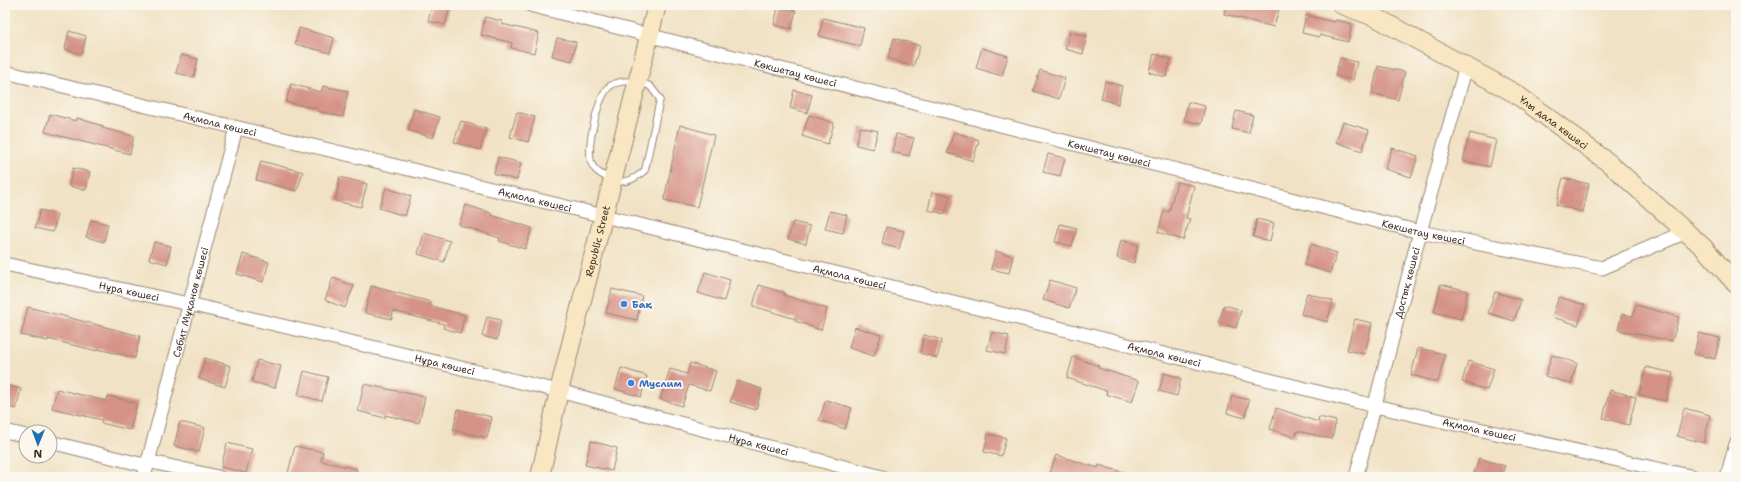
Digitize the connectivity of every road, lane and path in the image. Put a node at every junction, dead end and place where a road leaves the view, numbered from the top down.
1 (530, 5) edge
2 (657, 5) edge
3 (1342, 5) edge
4 (650, 35) junction
5 (1466, 66) junction
6 (5, 72) edge
7 (637, 81) junction
8 (236, 128) junction
9 (613, 182) junction
10 (604, 216) junction
11 (1420, 232) junction
12 (1686, 232) junction
13 (5, 264) edge
14 (1736, 284) edge
15 (189, 304) junction
16 (559, 391) junction
17 (1375, 406) junction
18 (5, 431) edge
19 (18, 434) edge
20 (58, 444) edge
21 (1736, 444) edge
22 (147, 462) junction
23 (144, 477) edge
24 (218, 477) edge
25 (540, 477) edge
26 (882, 477) edge
27 (1356, 477) edge
28 (1694, 477) edge
29 (1727, 477) edge

1 - 4 street, Көкшетау көшесі
2 - 4 street, Republic Street
3 - 5 street, Ұлы дала көшесі
4 - 7 street, Republic Street
4 - 11 street, Көкшетау көшесі
5 - 11 street, Достық көшесі
5 - 12 street, Ұлы дала көшесі
6 - 8 street, Ақмола көшесі
7 - 9 street, Republic Street
7 - 9 lane
7 - 9 lane
8 - 10 street, Ақмола көшесі
8 - 15 street, Сәбит Мұқанов көшесі
9 - 10 street, Republic Street
10 - 16 street, Republic Street
10 - 17 street, Ақмола көшесі
11 - 12 street, Көкшетау көшесі
11 - 17 street, Достық көшесі
12 - 14 street, Ұлы дала көшесі
13 - 15 street, Нұра көшесі
15 - 16 street, Нұра көшесі
15 - 22 street, Сәбит Мұқанов көшесі
16 - 25 street, Republic Street
16 - 26 street, Нұра көшесі
17 - 27 street, Достық көшесі
17 - 28 street, Ақмола көшесі
18 - 19 street
20 - 22 street
21 - 29 street
22 - 23 street, Сәбит Мұқанов көшесі
22 - 24 street

